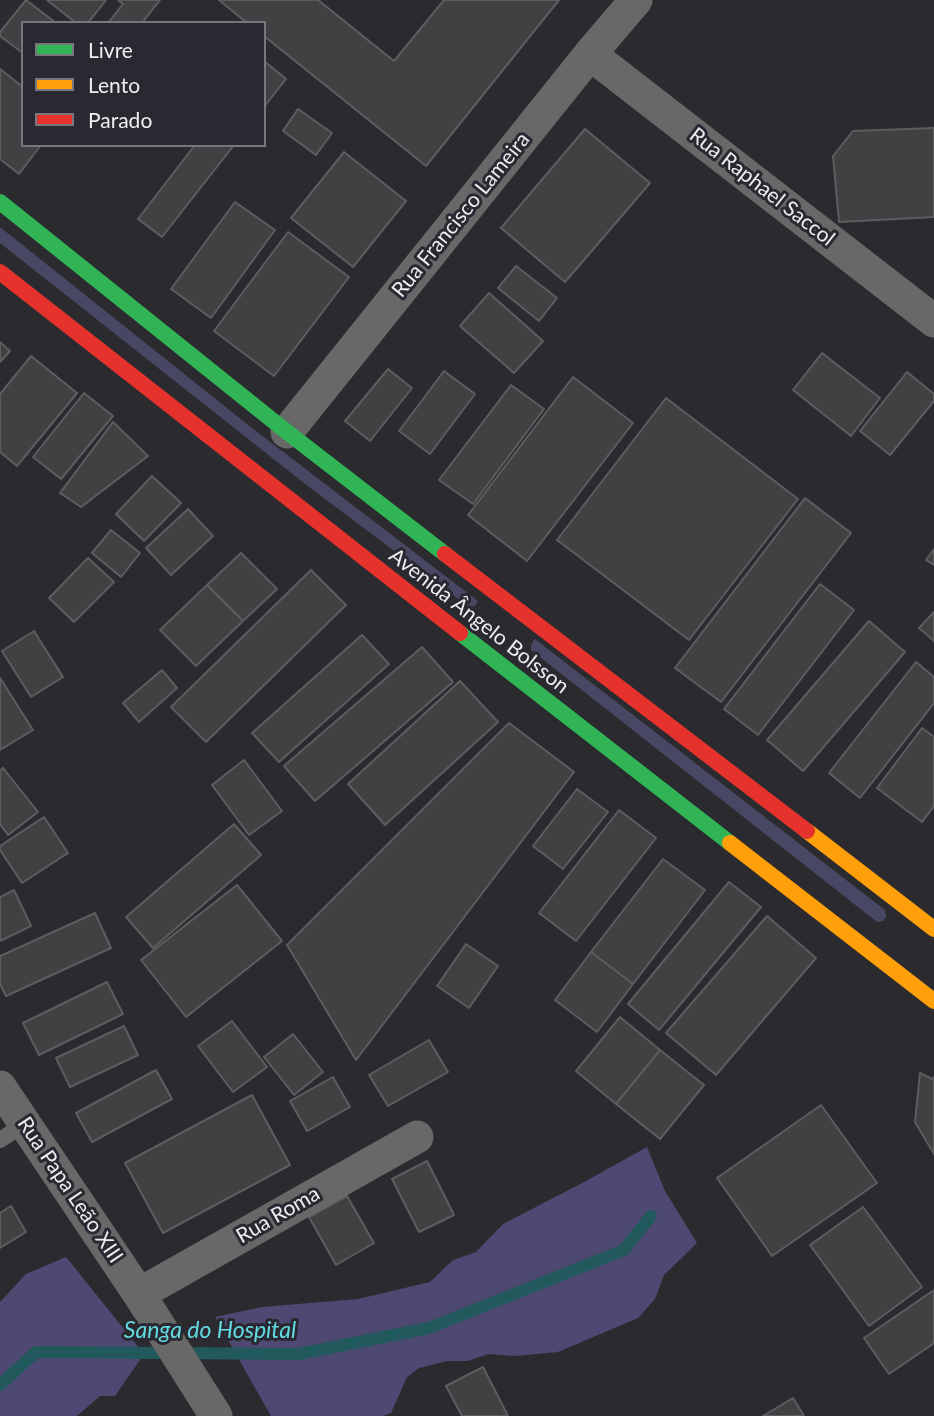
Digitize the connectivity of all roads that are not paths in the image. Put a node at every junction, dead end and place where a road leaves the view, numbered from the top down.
1 (636, 0) edge
2 (590, 54) junction
3 (0, 202) edge
4 (0, 272) edge
5 (934, 321) edge
6 (287, 432) junction
7 (934, 929) edge
8 (934, 1001) edge
9 (0, 1087) edge
10 (13, 1132) edge
11 (417, 1137) dead end
12 (139, 1294) junction
13 (216, 1416) edge

1 - 2 street, Rua Francisco Lameira
2 - 5 street, Rua Raphael Saccol
2 - 6 street, Rua Francisco Lameira
3 - 6 main road, Avenida Ângelo Bolsson
4 - 8 main road, Avenida Ângelo Bolsson
6 - 7 main road, Avenida Ângelo Bolsson
9 - 10 street, Rua Papa Leão XIII
10 - 12 street, Rua Papa Leão XIII
11 - 12 street, Rua Roma
12 - 13 street, Rua Papa Leão XIII

